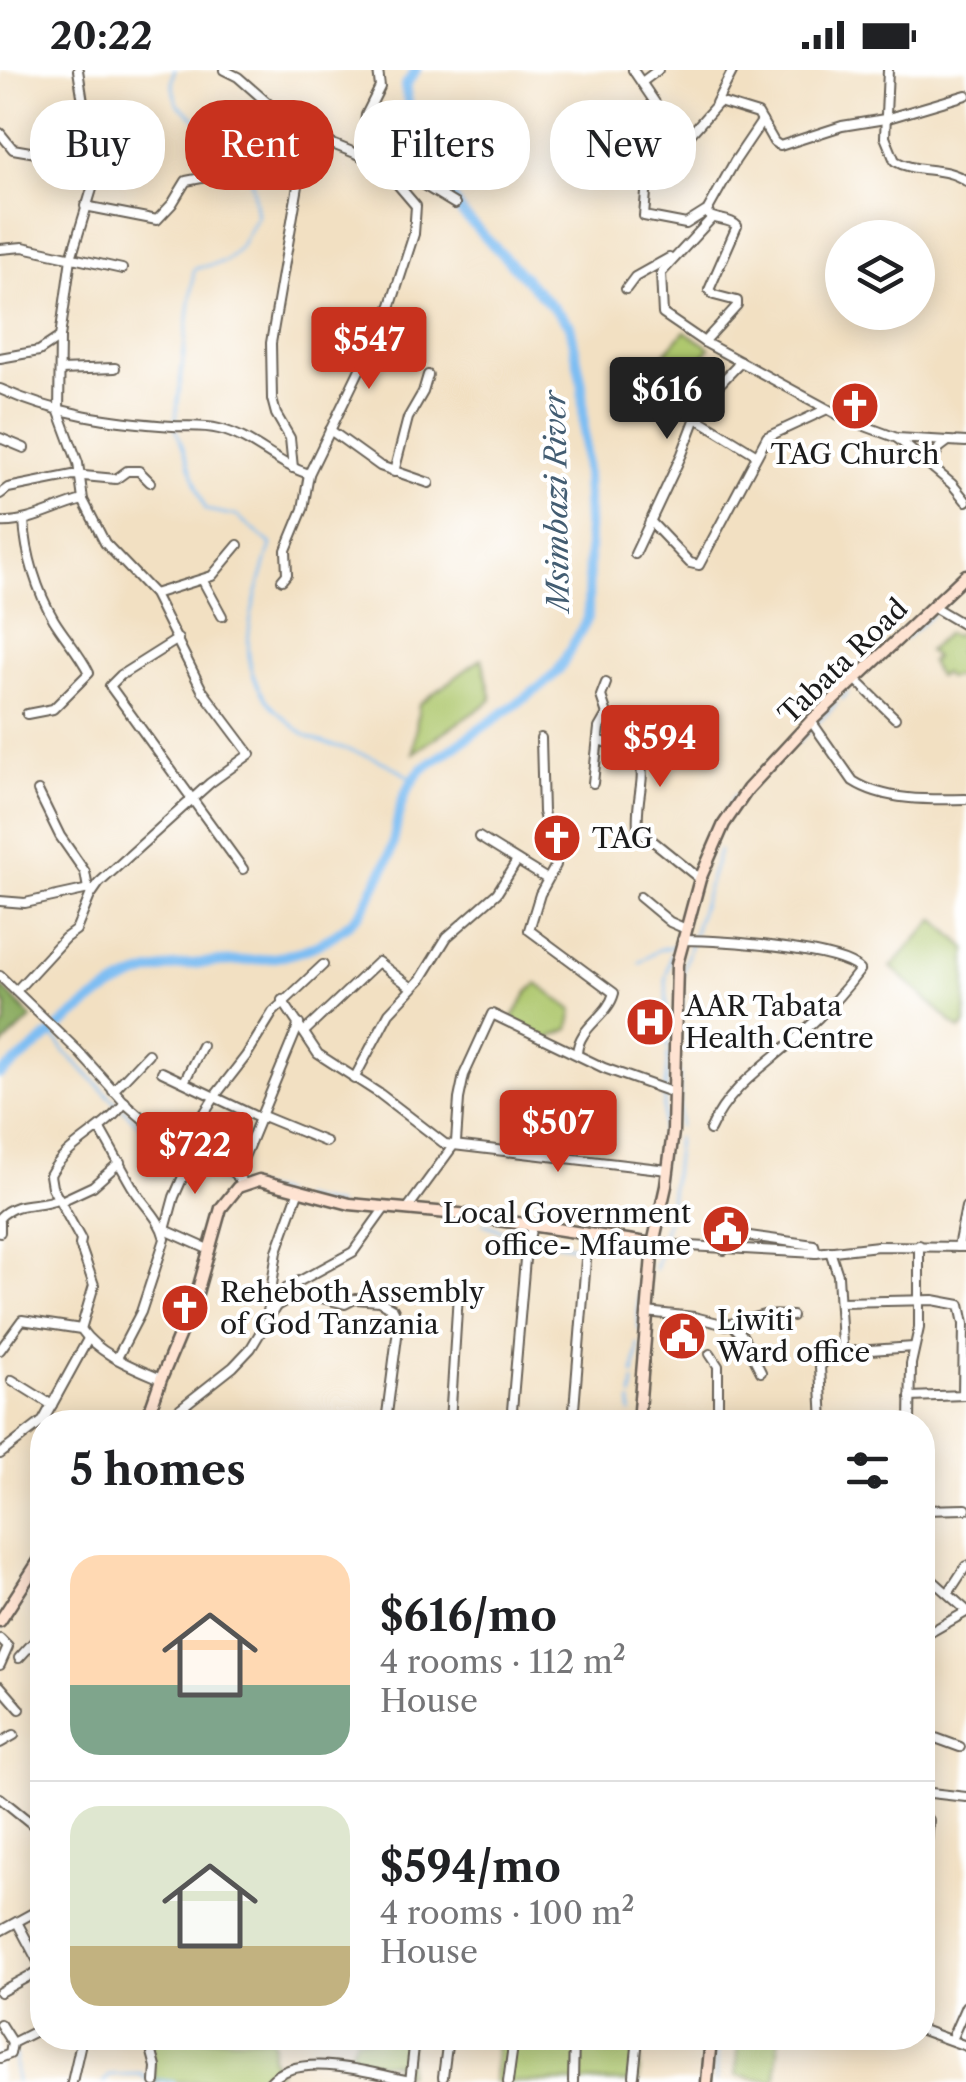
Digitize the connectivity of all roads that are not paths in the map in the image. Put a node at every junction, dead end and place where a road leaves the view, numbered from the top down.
1 (78, 70) edge
2 (224, 70) edge
3 (378, 70) edge
4 (634, 70) edge
5 (658, 70) edge
6 (888, 70) edge
7 (732, 72) edge
8 (642, 82) junction
9 (966, 94) edge
10 (83, 100) edge
11 (264, 100) edge
12 (374, 100) edge
13 (715, 105) junction
14 (886, 119) junction
15 (762, 121) junction
16 (0, 133) edge
17 (4, 148) edge
18 (30, 152) edge
19 (966, 181) edge
20 (185, 182) edge
21 (91, 190) edge
22 (296, 190) edge
23 (402, 190) edge
24 (431, 190) edge
25 (646, 190) edge
26 (454, 204) dead end
27 (85, 206) junction
28 (709, 216) junction
29 (0, 249) edge
30 (678, 254) junction
31 (71, 258) junction
32 (122, 269) dead end
33 (626, 288) dead end
34 (60, 337) junction
35 (704, 342) junction
36 (0, 358) edge
37 (741, 362) junction
38 (115, 368) dead end
39 (60, 370) junction
40 (428, 375) dead end
41 (0, 389) edge
42 (826, 410) junction
43 (59, 412) junction
44 (695, 417) junction
45 (330, 430) junction
46 (0, 438) edge
47 (897, 438) junction
48 (947, 442) junction
49 (966, 442) edge
50 (24, 448) dead end
51 (757, 455) junction
52 (930, 464) junction
53 (293, 468) junction
54 (394, 472) junction
55 (309, 474) junction
56 (80, 476) junction
57 (150, 482) dead end
58 (428, 483) dead end
59 (0, 494) edge
60 (83, 500) junction
61 (966, 501) edge
62 (24, 521) junction
63 (650, 521) junction
64 (0, 522) edge
65 (238, 545) dead end
66 (635, 554) dead end
67 (966, 575) edge
68 (282, 580) dead end
69 (203, 581) junction
70 (154, 594) junction
71 (932, 606) junction
72 (222, 616) dead end
73 (966, 626) edge
74 (178, 639) junction
75 (89, 673) junction
76 (855, 679) junction
77 (606, 683) dead end
78 (110, 686) junction
79 (27, 714) dead end
80 (895, 718) dead end
81 (810, 721) junction
82 (541, 738) dead end
83 (598, 740) junction
84 (593, 783) dead end
85 (38, 791) dead end
86 (193, 799) junction
87 (966, 799) edge
88 (480, 837) dead end
89 (517, 861) junction
90 (243, 868) dead end
91 (700, 878) junction
92 (546, 879) junction
93 (91, 889) junction
94 (640, 897) dead end
95 (0, 902) edge
96 (684, 935) junction
97 (323, 966) dead end
98 (0, 976) edge
99 (412, 988) junction
100 (16, 991) junction
101 (282, 1000) junction
102 (302, 1028) junction
103 (202, 1046) dead end
104 (577, 1053) junction
105 (148, 1054) dead end
106 (162, 1072) dead end
107 (354, 1078) junction
108 (184, 1082) junction
109 (112, 1090) junction
110 (674, 1093) junction
111 (215, 1097) junction
112 (124, 1102) junction
113 (262, 1118) junction
114 (100, 1129) junction
115 (710, 1130) dead end
116 (326, 1142) dead end
117 (452, 1146) junction
118 (180, 1151) junction
119 (192, 1156) junction
120 (120, 1162) junction
121 (668, 1170) junction
122 (240, 1178) junction
123 (299, 1190) junction
124 (60, 1199) junction
125 (407, 1208) junction
126 (966, 1208) edge
127 (384, 1209) junction
128 (0, 1220) edge
129 (532, 1225) junction
130 (164, 1229) junction
131 (0, 1232) edge
132 (588, 1234) junction
133 (654, 1244) junction
134 (919, 1245) junction
135 (962, 1247) edge
136 (210, 1250) junction
137 (724, 1250) junction
138 (830, 1251) junction
139 (816, 1253) junction
140 (458, 1294) dead end
141 (919, 1300) junction
142 (840, 1302) junction
143 (274, 1307) junction
144 (646, 1312) junction
145 (268, 1316) junction
146 (792, 1316) dead end
147 (732, 1324) junction
148 (81, 1329) junction
149 (88, 1340) junction
150 (914, 1347) junction
151 (0, 1350) edge
152 (840, 1352) junction
153 (710, 1354) dead end
154 (117, 1358) junction
155 (761, 1372) dead end
156 (160, 1379) junction
157 (12, 1380) dead end
158 (964, 1395) edge
159 (910, 1397) junction
160 (52, 1405) junction
161 (181, 1408) joint
162 (49, 1410) edge
163 (151, 1410) edge
164 (176, 1410) edge
165 (388, 1410) edge
166 (451, 1410) edge
167 (511, 1410) edge
168 (574, 1410) edge
169 (639, 1410) edge
170 (718, 1410) edge
171 (822, 1410) edge
172 (910, 1410) edge
173 (30, 1432) edge
174 (0, 1454) edge
175 (935, 1510) edge
176 (966, 1510) edge
177 (966, 1566) edge
178 (30, 1575) edge
179 (935, 1581) edge
180 (949, 1592) junction
181 (964, 1616) edge
182 (0, 1622) edge
183 (935, 1630) edge
184 (0, 1639) edge
185 (30, 1646) edge
186 (19, 1658) dead end
187 (0, 1664) edge
188 (0, 1686) edge
189 (20, 1710) dead end
190 (14, 1735) dead end
191 (935, 1738) edge
192 (0, 1743) edge
193 (960, 1747) dead end
194 (935, 1793) edge
195 (966, 1797) edge
196 (0, 1798) edge
197 (30, 1822) edge
198 (30, 1914) edge
199 (16, 1922) junction
200 (0, 1931) edge
201 (30, 1947) edge
202 (30, 1976) edge
203 (0, 1992) edge
204 (966, 2006) edge
205 (0, 2024) edge
206 (30, 2034) edge
207 (935, 2034) edge
208 (951, 2040) junction
209 (12, 2043) junction
210 (966, 2046) edge
211 (79, 2050) edge
212 (151, 2050) edge
213 (414, 2050) edge
214 (446, 2050) edge
215 (512, 2050) edge
216 (574, 2050) edge
217 (637, 2050) edge
218 (710, 2050) edge
219 (0, 2058) edge
220 (443, 2076) dead end
221 (634, 2076) dead end
222 (72, 2082) edge
223 (154, 2082) edge
224 (270, 2082) edge
225 (410, 2082) edge
226 (508, 2082) edge
227 (573, 2082) edge
228 (706, 2082) edge

1 - 10 street
2 - 11 street
3 - 12 street
4 - 8 street
5 - 8 street
6 - 14 street
7 - 13 street
8 - 13 street
9 - 14 street
13 - 15 street
14 - 15 street
14 - 19 street
15 - 28 street
16 - 17 street
17 - 18 street
20 - 27 street
21 - 27 street
22 - 53 street
23 - 45 street
24 - 26 street
25 - 28 street
27 - 31 street
28 - 30 street
28 - 35 street
29 - 31 street
30 - 33 street
30 - 35 street
31 - 32 street
31 - 34 street
34 - 36 street
34 - 39 street
35 - 37 street
37 - 42 street
37 - 44 street
38 - 39 street
39 - 43 street
40 - 54 street
41 - 43 street
42 - 47 street
42 - 51 street
43 - 53 street
43 - 56 street
44 - 51 street
44 - 63 street
45 - 54 street
45 - 55 street
46 - 50 street
47 - 48 street
47 - 52 street
48 - 49 street
48 - 52 street
51 - 63 street
52 - 61 street
53 - 55 street
54 - 58 street
55 - 68 street
56 - 57 street
56 - 59 street
56 - 60 street
60 - 62 street
60 - 70 street
62 - 64 street
62 - 75 street
63 - 66 street
65 - 69 street
67 - 71 main road, Tabata Road
69 - 70 street
69 - 72 street
70 - 74 street
71 - 73 street
71 - 76 main road, Tabata Road
74 - 78 street
74 - 86 street
75 - 78 street
75 - 79 street
76 - 80 street
76 - 81 main road, Tabata Road
77 - 83 street
78 - 86 street
81 - 87 street
81 - 91 main road, Tabata Road
82 - 92 street
83 - 84 street
83 - 91 street
85 - 93 street
86 - 90 street
86 - 93 street
88 - 89 street
89 - 92 street
89 - 99 street
91 - 96 main road, Tabata Road
92 - 104 street
93 - 95 street
93 - 100 street
94 - 96 street
96 - 110 main road, Tabata Road
96 - 115 street
97 - 101 street
98 - 100 street
99 - 102 street
99 - 107 street
100 - 109 street
101 - 102 street
101 - 111 street
102 - 107 street
102 - 113 street
103 - 108 street
104 - 110 street
104 - 117 street
105 - 109 street
106 - 108 street
107 - 117 street
108 - 111 street
109 - 112 street
110 - 121 main road, Tabata Road
111 - 113 street
111 - 118 street
112 - 114 street
112 - 118 street
113 - 116 street
113 - 122 street
114 - 120 street
114 - 124 street
117 - 121 street
117 - 125 street
118 - 119 street
119 - 122 street
119 - 130 street
120 - 124 street
120 - 130 street
121 - 133 main road, Tabata Road
122 - 123 main road
122 - 136 main road
123 - 127 main road
123 - 145 street
124 - 128 street
124 - 148 street
125 - 127 main road
125 - 129 main road
126 - 135 street
127 - 143 street
128 - 131 street
129 - 132 main road
129 - 167 street
130 - 136 street
130 - 154 street
132 - 133 main road
132 - 168 street
133 - 137 street
133 - 144 main road, Tabata Road
134 - 135 street
134 - 138 street
134 - 141 street
136 - 156 main road
137 - 139 street
137 - 139 street
138 - 139 street
138 - 142 street
140 - 166 street
141 - 142 street
141 - 150 street
141 - 158 street
142 - 152 street
143 - 145 street
143 - 165 street
144 - 147 street
144 - 169 main road, Tabata Road
145 - 161 street
146 - 147 street
147 - 155 street
148 - 149 street
148 - 151 street
149 - 154 street
149 - 160 street
150 - 152 street
150 - 159 street
152 - 171 street
153 - 170 street
154 - 156 street
156 - 163 main road
157 - 160 street
158 - 159 street
159 - 172 street
160 - 162 street
161 - 164 street
173 - 174 street
175 - 176 street
177 - 180 street
178 - 182 main road
179 - 180 street
180 - 181 street
181 - 183 street
184 - 187 street
185 - 186 street
188 - 189 street
190 - 192 street
191 - 193 street
194 - 195 street
196 - 197 street
198 - 199 street
199 - 200 street
199 - 201 street
202 - 203 street
204 - 208 street
205 - 209 street
206 - 209 street
207 - 208 street
208 - 210 street
209 - 219 street
211 - 222 street
212 - 223 street
213 - 225 street
214 - 220 street
215 - 226 street
216 - 227 street
217 - 221 street
218 - 228 main road
224 - 225 street

